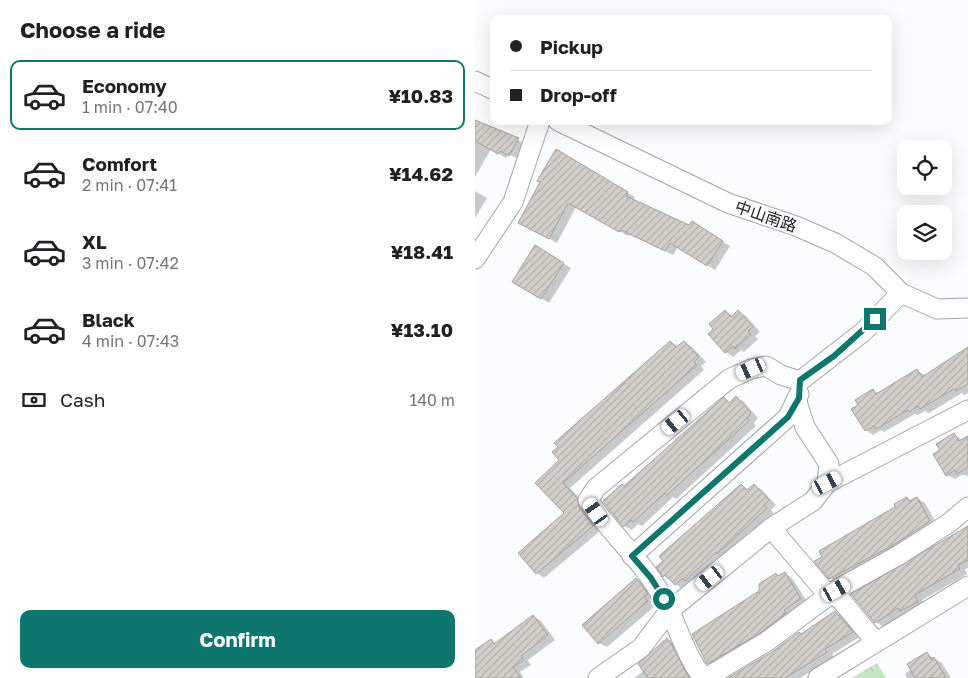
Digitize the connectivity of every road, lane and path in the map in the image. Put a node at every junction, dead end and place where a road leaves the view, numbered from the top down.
1 (475, 81) edge
2 (490, 88) edge
3 (539, 125) edge
4 (566, 125) edge
5 (475, 259) edge
6 (901, 293) junction
7 (968, 308) edge
8 (800, 380) junction
9 (797, 402) junction
10 (968, 410) edge
11 (827, 483) junction
12 (968, 508) edge
13 (771, 528) junction
14 (632, 556) junction
15 (968, 586) edge
16 (832, 595) junction
17 (669, 611) junction
18 (875, 642) junction
19 (598, 678) edge
20 (704, 678) edge
21 (818, 678) edge

1 - 2 street
3 - 5 street
4 - 6 street, 中山南路
6 - 7 street, 中山南路
6 - 8 street
8 - 9 street
8 - 14 street
9 - 11 street
9 - 14 street
10 - 11 street
11 - 13 street
12 - 16 street
13 - 16 street
13 - 17 street
14 - 17 street
15 - 18 street
16 - 18 street
16 - 20 street
17 - 19 street
17 - 20 street
18 - 21 street

